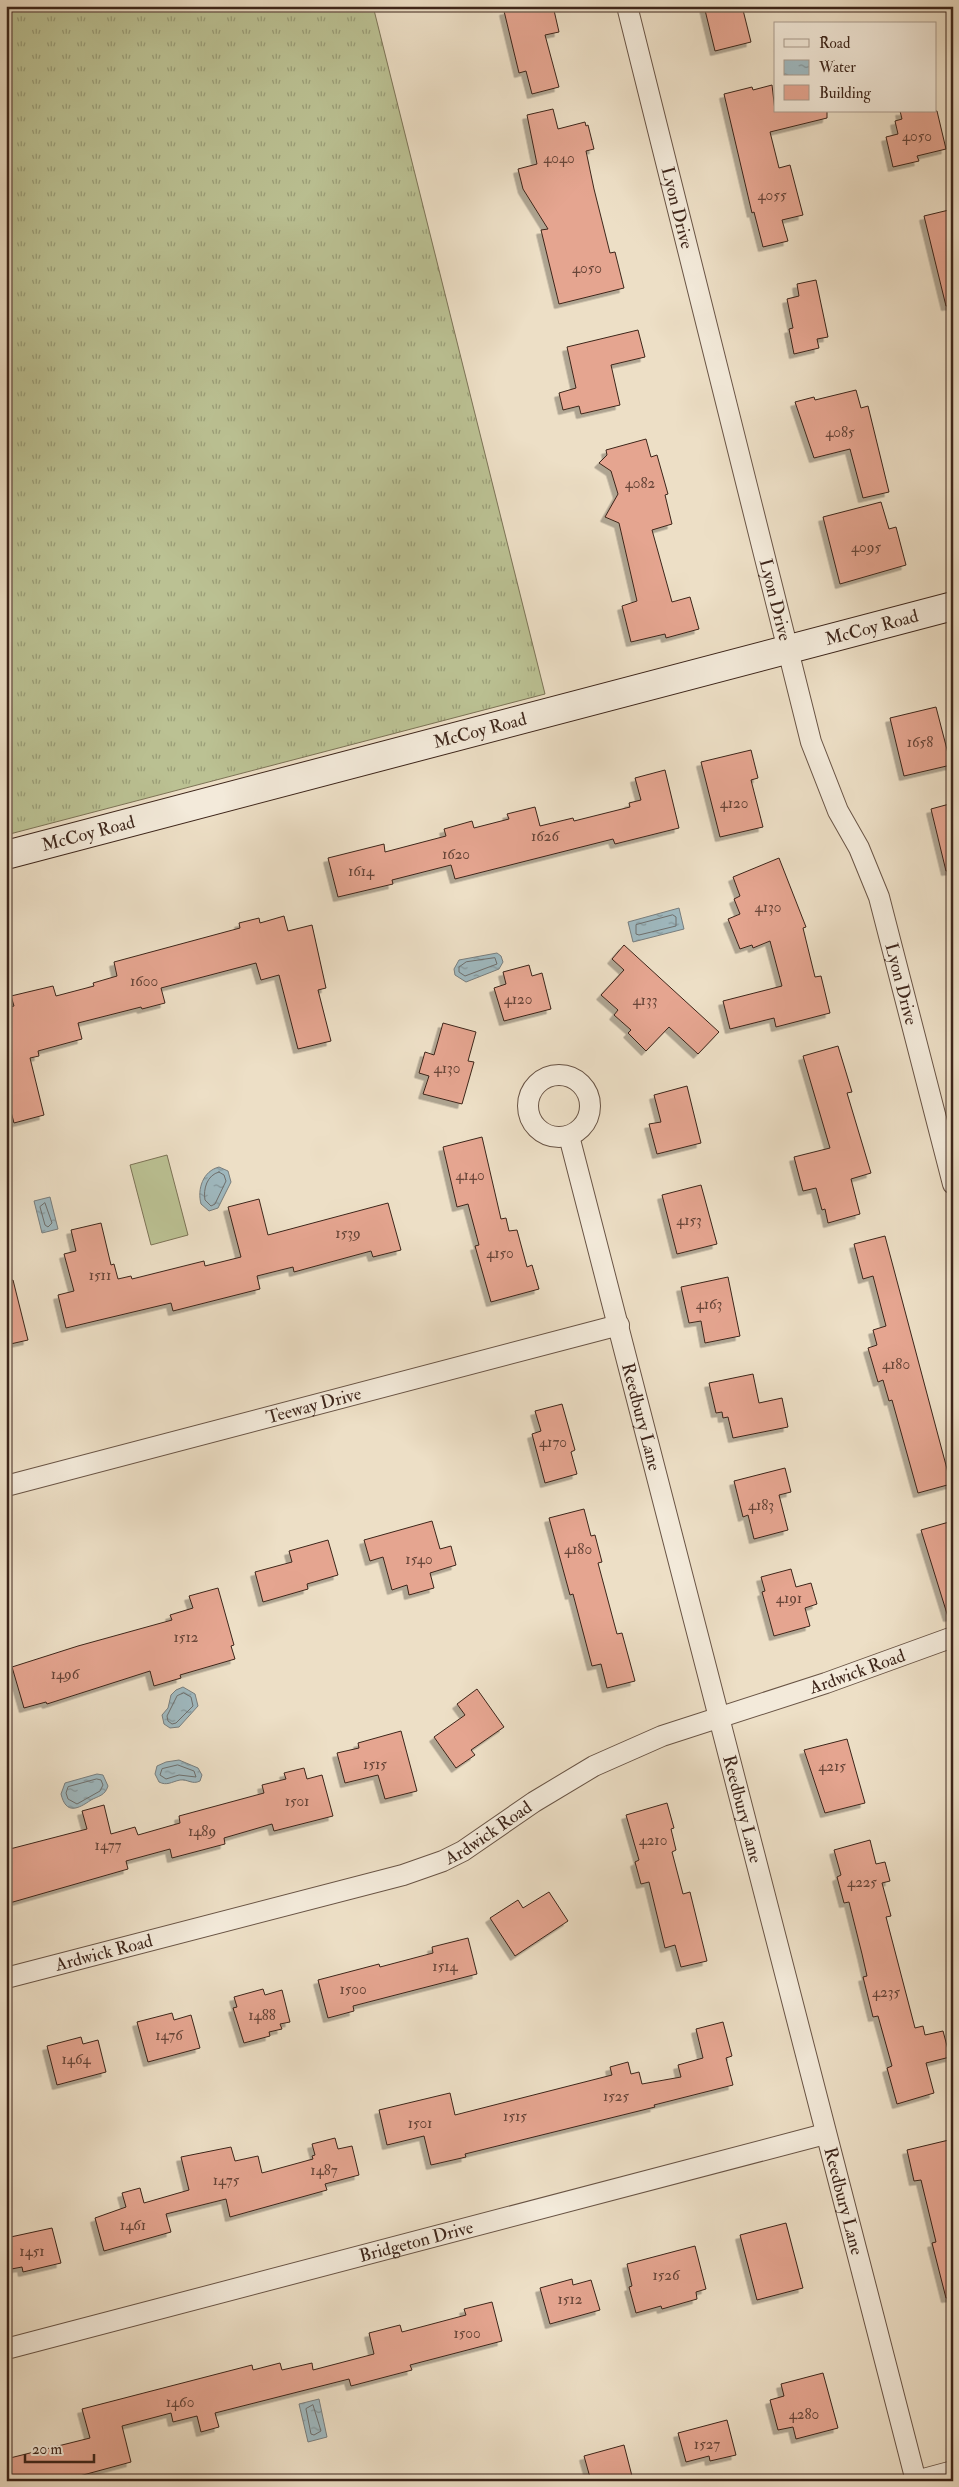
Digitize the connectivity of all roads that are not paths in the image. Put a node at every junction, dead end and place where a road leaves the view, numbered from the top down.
1 (627, 6) edge
2 (953, 606) edge
3 (788, 650) junction
4 (6, 855) edge
5 (569, 1136) dead end
6 (953, 1184) edge
7 (619, 1325) junction
8 (6, 1486) edge
9 (953, 1637) edge
10 (718, 1718) junction
11 (6, 1978) edge
12 (825, 2134) junction
13 (6, 2349) edge
14 (953, 2471) edge
15 (916, 2481) edge

1 - 3 street, Lyon Drive
2 - 3 main road, McCoy Road
3 - 4 main road, McCoy Road
3 - 6 street, Lyon Drive
5 - 7 street, Reedbury Lane
7 - 8 street, Teeway Drive
7 - 10 street, Reedbury Lane
9 - 10 street, Ardwick Road
10 - 11 street, Ardwick Road
10 - 12 street, Reedbury Lane
12 - 13 street, Bridgeton Drive
12 - 15 street, Reedbury Lane
14 - 15 street

